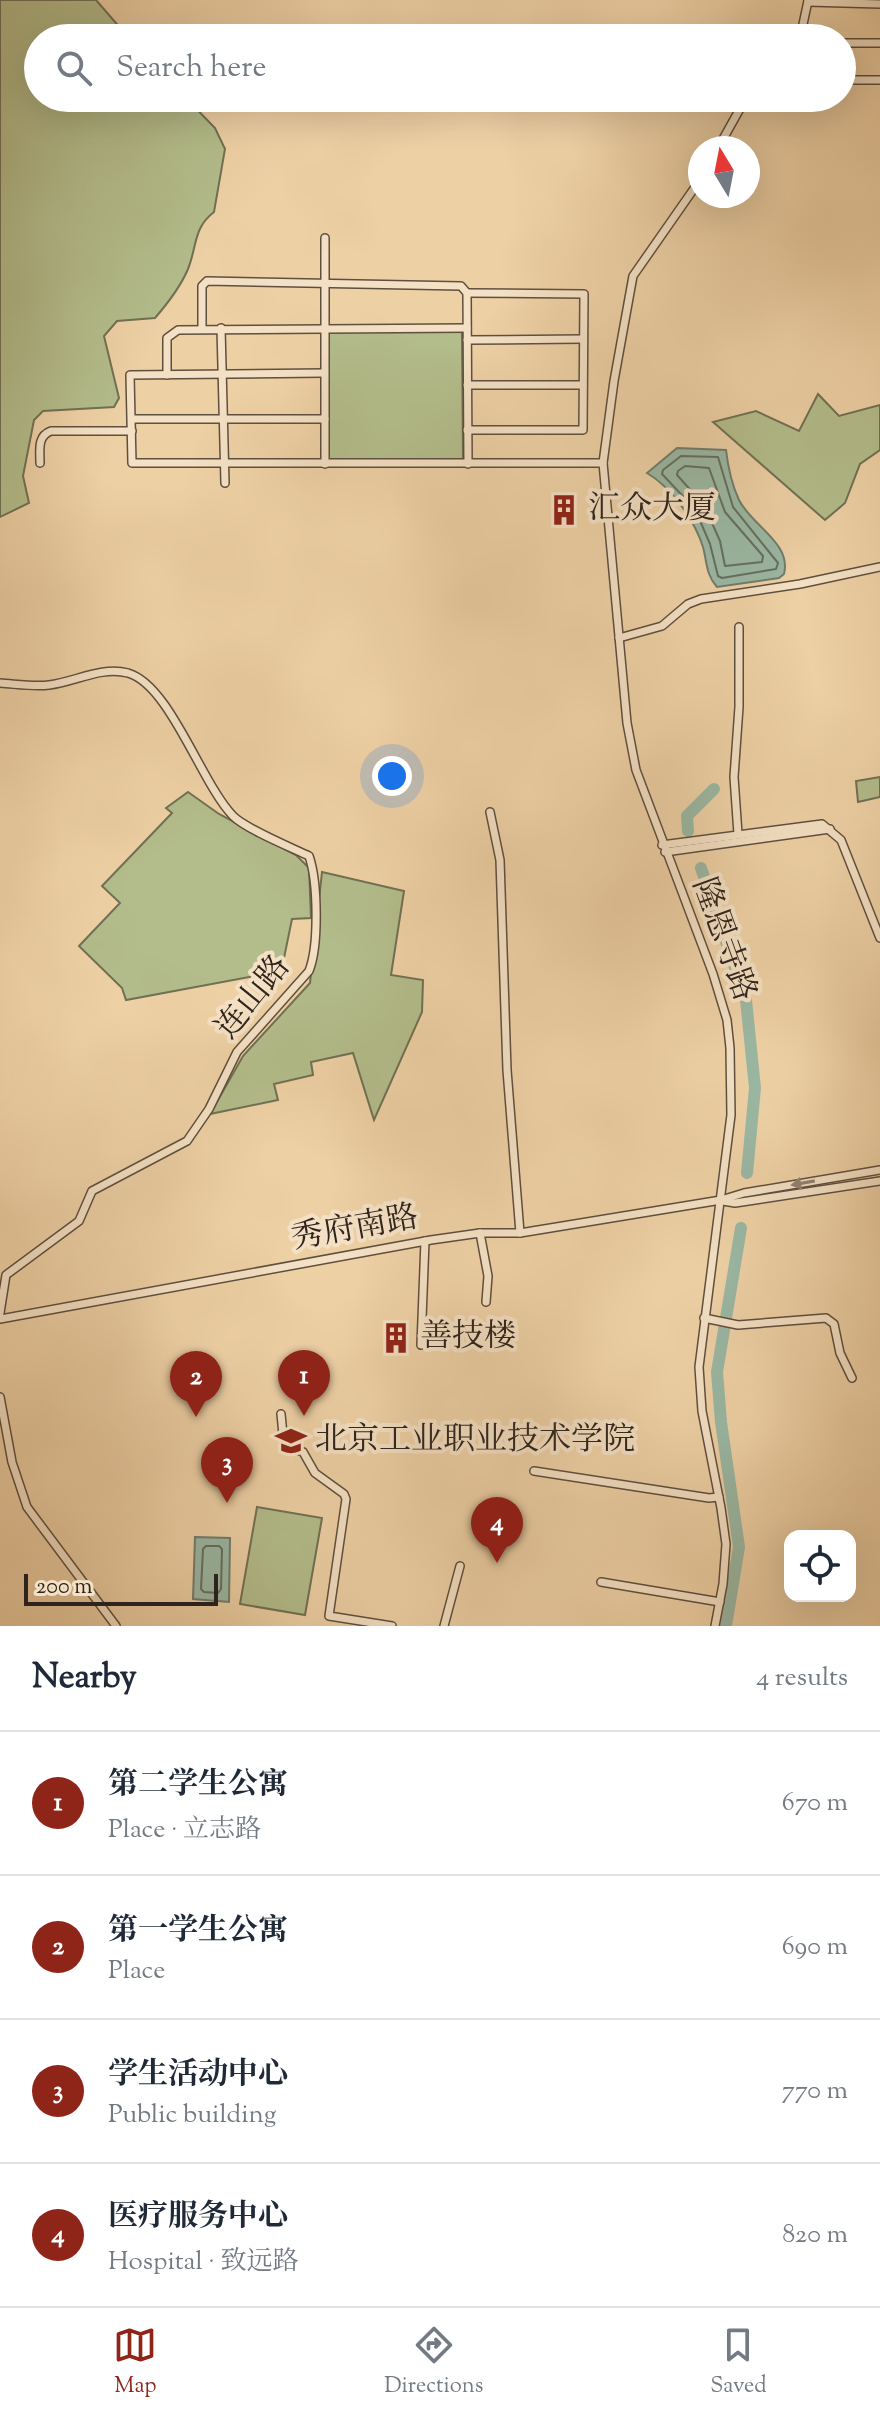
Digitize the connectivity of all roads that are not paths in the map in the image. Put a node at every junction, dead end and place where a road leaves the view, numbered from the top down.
1 (808, 1) edge
2 (880, 4) edge
3 (803, 24) edge
4 (856, 43) edge
5 (880, 43) edge
6 (856, 80) edge
7 (880, 80) edge
8 (738, 112) edge
9 (725, 136) edge
10 (688, 197) edge
11 (325, 238) dead end
12 (325, 282) junction
13 (467, 293) junction
14 (324, 327) junction
15 (202, 328) junction
16 (221, 328) junction
17 (467, 328) junction
18 (583, 339) junction
19 (467, 340) junction
20 (324, 373) junction
21 (167, 375) junction
22 (223, 375) junction
23 (467, 385) junction
24 (583, 385) junction
25 (132, 419) junction
26 (223, 419) junction
27 (325, 419) junction
28 (467, 430) junction
29 (132, 431) junction
30 (40, 463) dead end
31 (223, 463) junction
32 (603, 463) junction
33 (325, 464) junction
34 (468, 464) junction
35 (225, 483) dead end
36 (880, 567) edge
37 (739, 627) dead end
38 (619, 638) junction
39 (0, 683) edge
40 (490, 812) dead end
41 (830, 829) junction
42 (738, 834) junction
43 (664, 848) junction
44 (880, 938) edge
45 (880, 1170) edge
46 (880, 1181) edge
47 (721, 1200) junction
48 (480, 1233) junction
49 (520, 1233) junction
50 (425, 1241) junction
51 (486, 1302) dead end
52 (0, 1316) edge
53 (707, 1318) junction
54 (421, 1345) dead end
55 (852, 1378) dead end
56 (0, 1397) edge
57 (281, 1414) dead end
58 (534, 1471) dead end
59 (719, 1497) junction
60 (460, 1566) dead end
61 (601, 1582) dead end
62 (720, 1602) junction
63 (370, 1624) edge
64 (116, 1626) edge
65 (392, 1626) edge
66 (444, 1626) edge
67 (715, 1626) edge

1 - 2 street
1 - 3 street
4 - 5 street
6 - 7 street
8 - 9 street
10 - 32 street, 隆恩寺路
11 - 12 street
12 - 13 street
12 - 14 street
12 - 15 street
13 - 17 street
13 - 18 street
14 - 16 street
14 - 17 street
14 - 20 street
15 - 16 street
15 - 21 street
16 - 22 street
17 - 19 street
18 - 19 street
18 - 24 street
19 - 23 street
20 - 22 street
20 - 27 street
21 - 22 street
21 - 25 street
22 - 26 street
23 - 24 street
23 - 28 street
24 - 28 street
25 - 26 street
25 - 29 street
26 - 27 street
26 - 31 street
27 - 33 street
28 - 34 street
29 - 30 street
29 - 31 street
31 - 33 street
31 - 35 street
32 - 34 street
32 - 38 street, 隆恩寺路
33 - 34 street
36 - 38 street
37 - 42 street
38 - 43 street, 隆恩寺路
39 - 52 street, 连山路
40 - 49 street
41 - 42 street
41 - 43 street
41 - 44 street
42 - 43 street
43 - 47 street, 隆恩寺路
45 -> 47 street, 秀府南路
46 - 47 street, 秀府南路
47 - 49 street, 秀府南路
47 - 53 street, 隆恩寺路
48 - 49 street, 秀府南路
48 - 50 street, 秀府南路
48 - 51 street
50 - 52 street, 秀府南路
50 - 54 street
53 - 55 street
53 - 59 street, 隆恩寺路
56 - 64 street
57 - 63 street
58 - 59 street
59 - 62 street, 隆恩寺路
60 - 66 street
61 - 62 street
62 - 67 street, 隆恩寺路
63 - 65 street

